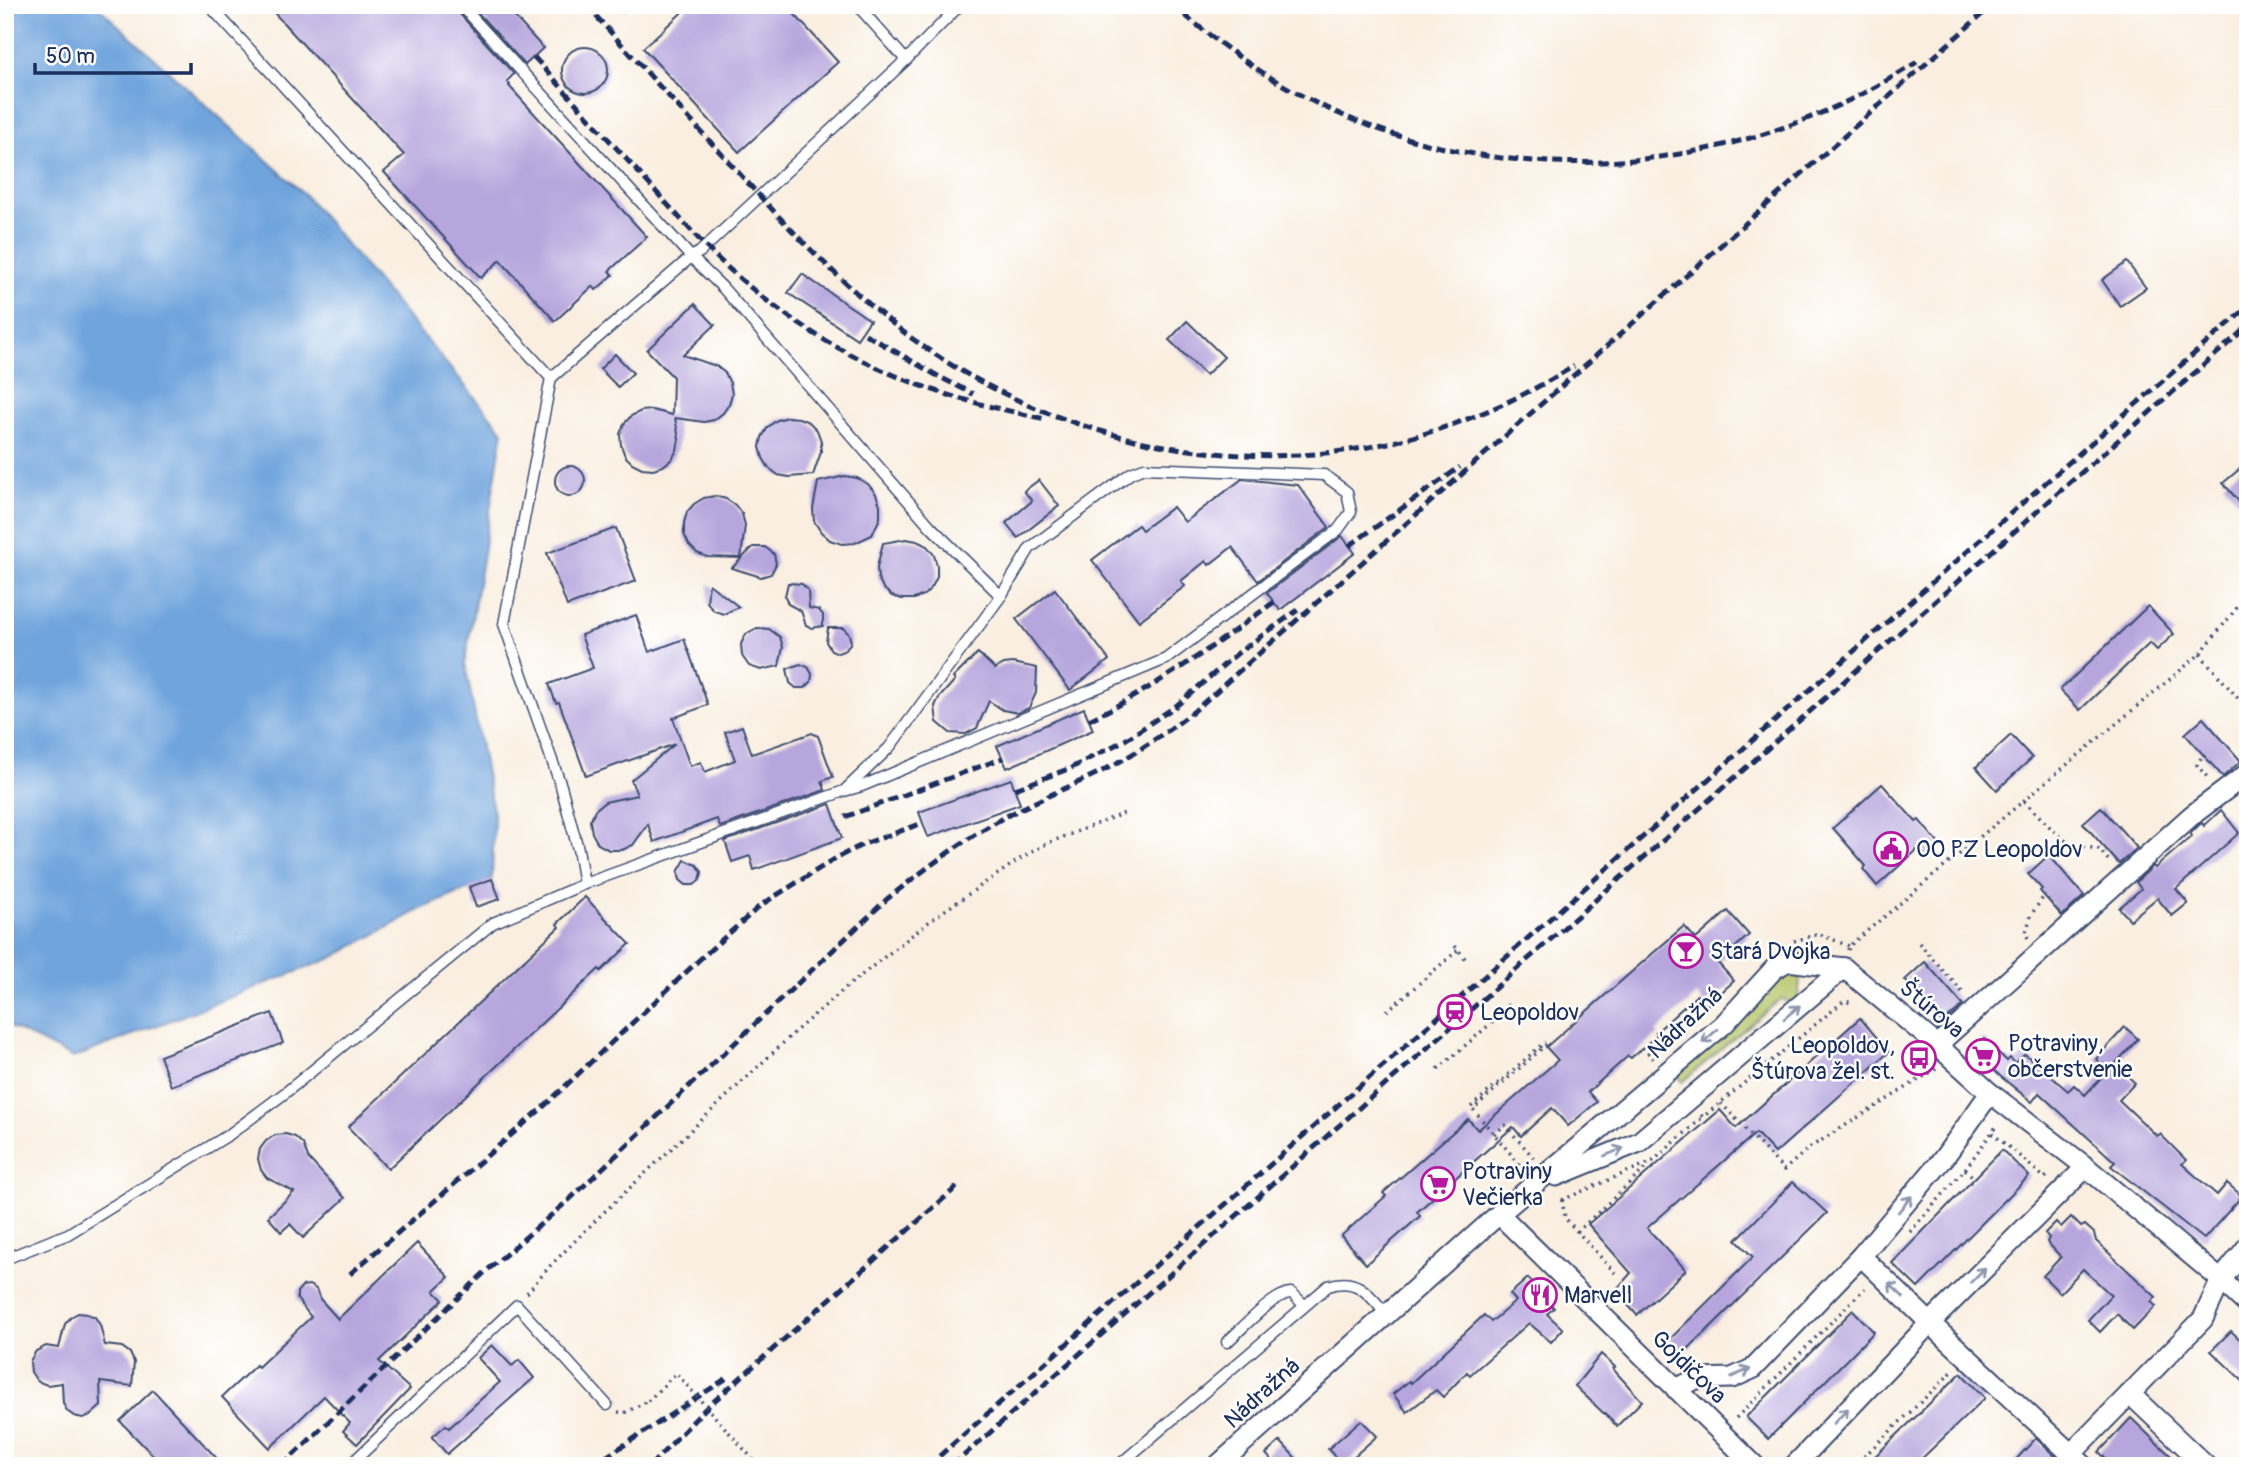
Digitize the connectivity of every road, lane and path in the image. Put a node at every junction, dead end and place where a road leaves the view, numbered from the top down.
1 (209, 5) edge
2 (461, 5) edge
3 (857, 5) edge
4 (960, 5) edge
5 (906, 60) junction
6 (691, 257) junction
7 (551, 378) junction
8 (2248, 594) edge
9 (1001, 596) junction
10 (2200, 654) junction
11 (2248, 710) edge
12 (2201, 758) dead end
13 (2248, 773) edge
14 (844, 790) junction
15 (2221, 793) junction
16 (2024, 800) junction
17 (1127, 812) dead end
18 (2123, 877) junction
19 (584, 884) junction
20 (2044, 896) dead end
21 (1919, 943) dead end
22 (2035, 956) junction
23 (1468, 961) dead end
24 (1844, 968) junction
25 (1855, 1004) dead end
26 (1977, 1009) junction
27 (1387, 1011) dead end
28 (1520, 1019) dead end
29 (1540, 1037) dead end
30 (1545, 1042) junction
31 (1933, 1053) junction
32 (1438, 1069) dead end
33 (1990, 1093) junction
34 (1471, 1107) dead end
35 (1494, 1134) junction
36 (1653, 1161) dead end
37 (1520, 1165) junction
38 (2086, 1167) junction
39 (1965, 1169) dead end
40 (1972, 1176) dead end
41 (1529, 1190) junction
42 (1555, 1196) dead end
43 (1499, 1214) junction
44 (1577, 1232) junction
45 (2248, 1246) edge
46 (1861, 1256) junction
47 (5, 1259) edge
48 (1615, 1273) dead end
49 (1879, 1274) junction
50 (2221, 1280) junction
51 (517, 1305) junction
52 (1304, 1305) junction
53 (2248, 1305) edge
54 (1386, 1314) junction
55 (1930, 1324) junction
56 (1829, 1325) junction
57 (1833, 1330) dead end
58 (1227, 1342) dead end
59 (1797, 1356) junction
60 (1967, 1358) junction
61 (1802, 1361) dead end
62 (1676, 1389) junction
63 (1761, 1392) junction
64 (2130, 1394) junction
65 (1766, 1397) dead end
66 (607, 1405) joint
67 (1736, 1418) dead end
68 (2077, 1460) edge
69 (349, 1466) edge
70 (759, 1466) edge
71 (1118, 1466) edge
72 (1217, 1466) edge
73 (1755, 1466) edge
74 (1794, 1466) edge
75 (1854, 1466) edge
76 (2206, 1466) edge

1 - 7 lane
2 - 6 lane
3 - 5 lane
4 - 5 lane
5 - 6 lane
6 - 7 lane
6 - 9 lane
7 - 19 lane
8 - 10 path
9 - 14 lane
9 - 14 lane
10 - 11 path
10 - 16 path
12 - 15 path
13 - 15 street
14 - 19 lane
15 - 18 street
16 - 18 path
16 - 24 path
17 - 51 path
18 - 22 street
19 - 47 lane
20 - 22 path
21 - 26 path
22 - 26 street
23 - 27 path
24 - 31 street, Štúrova
41 -> 24 street, Nádražná
24 -> 41 street, Nádražná
25 - 31 path
26 - 31 street
28 - 32 path
29 - 30 path
30 - 34 path
30 - 35 path
31 - 33 street, Štúrova
33 - 38 street, Štúrova
46 -> 33 street
35 - 37 path
35 - 37 path
36 - 44 path
37 - 41 path
38 - 50 street, Štúrova
55 -> 38 street
39 - 40 path
41 - 43 street, Nádražná
42 - 44 path
43 - 54 street, Nádražná
43 - 62 street, Gojdičova
44 - 48 path
45 - 50 street
46 - 49 street
62 -> 46 street
55 -> 49 street
49 - 56 path
50 - 53 street, Štúrova
50 - 64 street
51 - 66 lane
51 - 69 lane
52 - 54 lane
52 - 58 lane
52 - 71 lane
54 - 72 street, Nádražná
55 - 60 street
74 -> 55 street
56 - 57 path
56 - 59 path
59 - 61 path
59 - 63 path
60 - 68 street
60 - 75 path
62 - 73 street, Gojdičova
63 - 65 path
63 - 67 path
64 - 68 street
64 - 76 street
66 - 70 path, bridge

